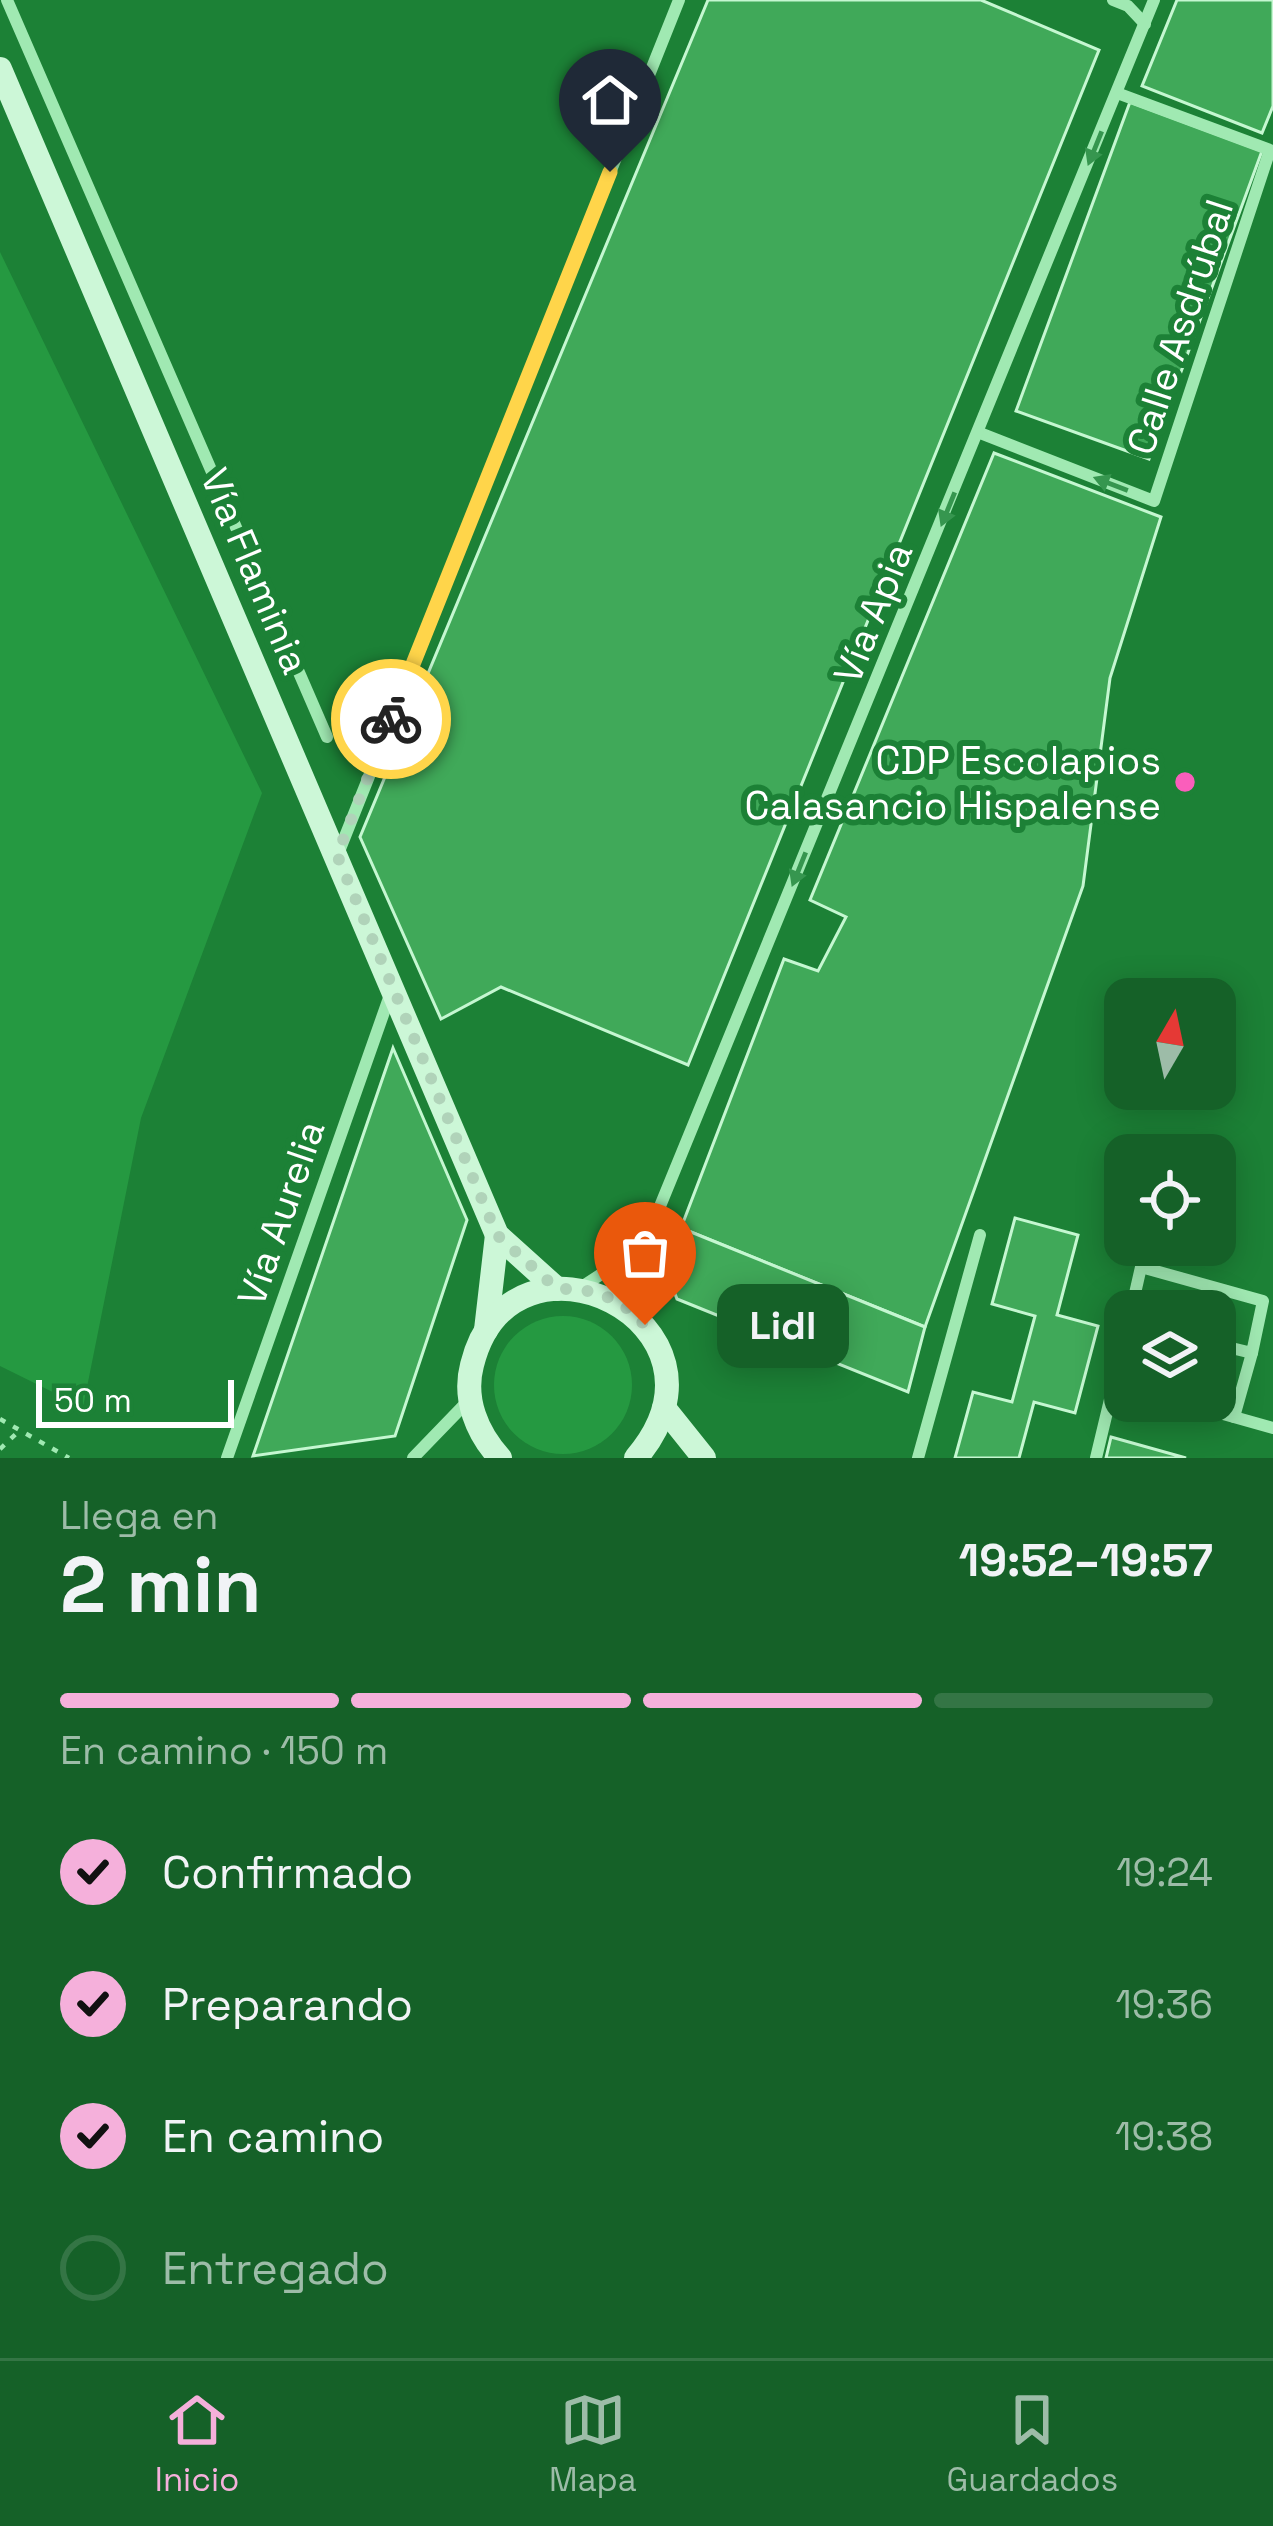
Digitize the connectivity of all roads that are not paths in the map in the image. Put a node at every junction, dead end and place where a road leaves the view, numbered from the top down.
1 (7, 0) edge
2 (679, 0) edge
3 (1113, 0) edge
4 (1154, 0) edge
5 (1144, 23) junction
6 (0, 69) edge
7 (1117, 93) junction
8 (980, 433) junction
9 (327, 737) dead end
10 (337, 855) junction
11 (393, 987) junction
12 (980, 1234) dead end
13 (497, 1235) junction
14 (568, 1288) junction
15 (1136, 1290) edge
16 (1224, 1290) edge
17 (1236, 1293) edge
18 (486, 1330) junction
19 (1236, 1350) edge
20 (1252, 1354) junction
21 (469, 1399) junction
22 (664, 1408) junction
23 (1236, 1410) edge
24 (1236, 1418) edge
25 (1108, 1422) edge
26 (1273, 1428) edge
27 (227, 1458) edge
28 (413, 1458) edge
29 (500, 1458) edge
30 (636, 1458) edge
31 (704, 1458) edge
32 (918, 1458) edge
33 (1096, 1458) edge

1 - 9 street
2 - 10 street
3 - 5 street
4 - 5 street, Vía Apia
5 - 7 street, Vía Apia
6 - 10 street, Vía Flaminia
7 -> 8 street, Vía Apia
7 -> 8 street, Calle Asdrúbal
8 -> 14 street, Vía Apia
10 - 11 street, Vía Flaminia
11 - 13 street, Vía Flaminia
11 - 27 street, Vía Aurelia
12 - 32 street
13 - 14 street, Vía Flaminia
13 - 18 street, Vía Flaminia
14 - 18 street
14 - 22 street, Vía Flaminia
15 - 16 street
17 - 20 street
18 - 21 street, Vía Flaminia
19 - 20 street
20 - 23 street
21 - 28 street
21 - 29 street
22 - 30 street
22 - 31 street
24 - 26 street
25 - 33 street

